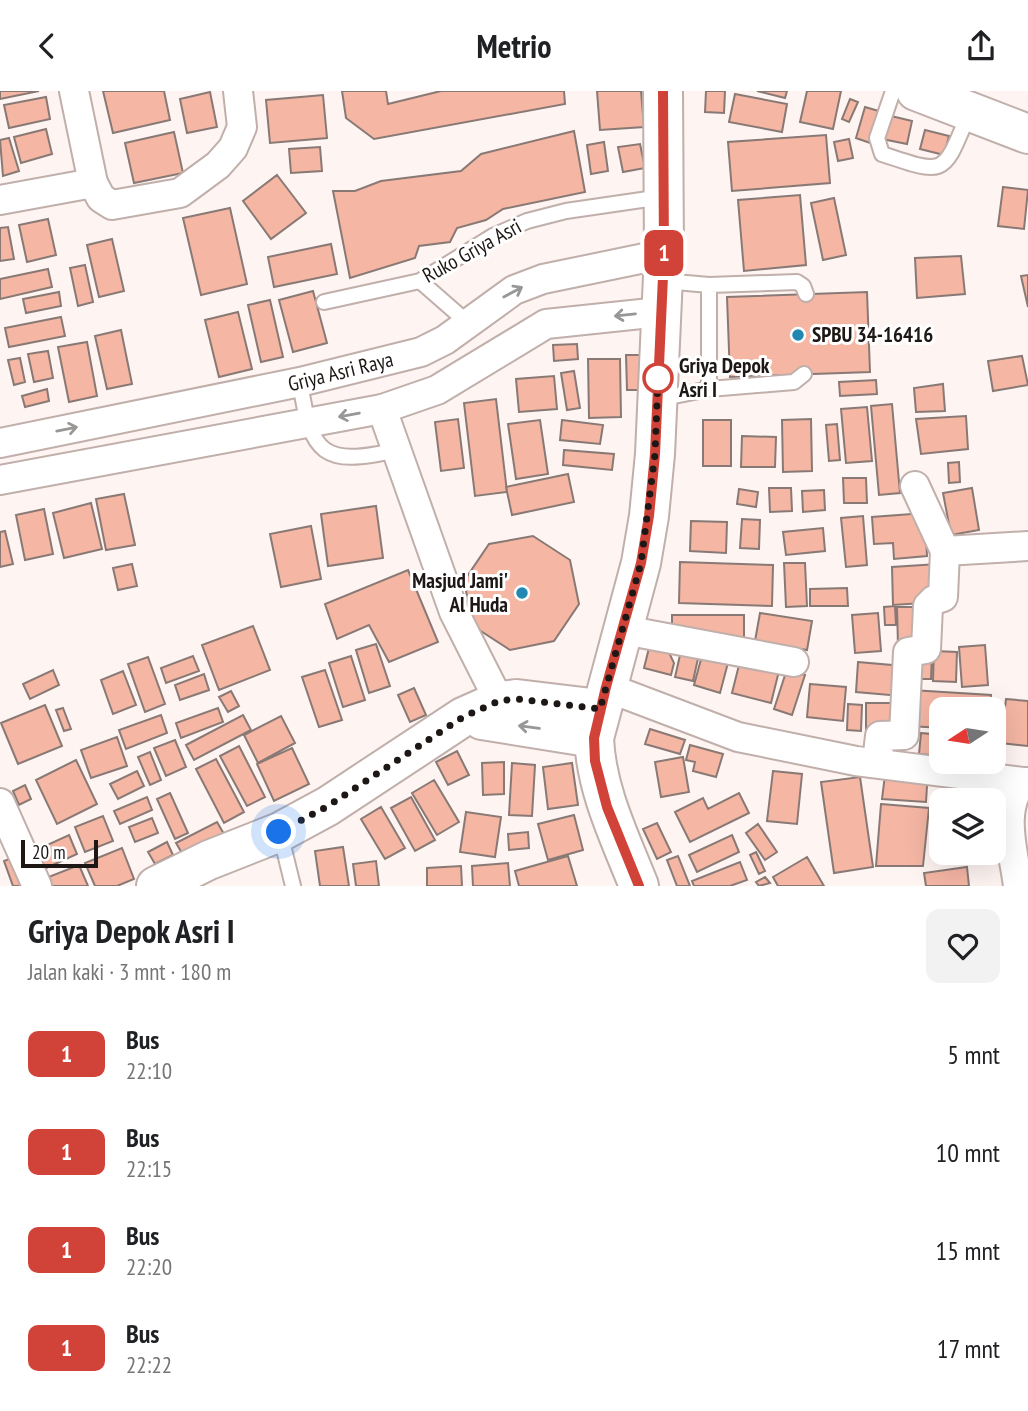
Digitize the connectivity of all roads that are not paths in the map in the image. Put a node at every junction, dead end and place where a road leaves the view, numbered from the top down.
1 (74, 91) edge
2 (238, 91) edge
3 (663, 91) edge
4 (893, 91) edge
5 (916, 91) edge
6 (969, 111) junction
7 (1028, 134) edge
8 (93, 183) junction
9 (663, 197) junction
10 (0, 200) edge
11 (419, 281) junction
12 (662, 282) junction
13 (709, 285) junction
14 (806, 294) dead end
15 (324, 302) dead end
16 (468, 323) junction
17 (421, 352) junction
18 (804, 374) dead end
19 (300, 382) junction
20 (709, 389) junction
21 (437, 390) junction
22 (657, 400) junction
23 (382, 409) junction
24 (306, 423) junction
25 (1, 439) edge
26 (397, 450) junction
27 (5, 479) edge
28 (915, 485) dead end
29 (1028, 546) edge
30 (945, 551) junction
31 (624, 630) junction
32 (794, 662) dead end
33 (492, 687) dead end
34 (600, 711) junction
35 (877, 762) junction
36 (1025, 782) edge
37 (0, 803) edge
38 (279, 832) junction
39 (37, 886) edge
40 (156, 886) edge
41 (293, 886) edge
42 (639, 886) edge
43 (1018, 886) edge

1 - 8 street
2 - 8 street
3 - 9 main road
4 - 6 lane
5 - 6 main road
6 - 7 main road
8 - 10 street
9 - 11 lane, Ruko Griya Asri
9 - 12 main road
11 - 15 lane, Ruko Griya Asri
11 - 16 lane
12 - 13 lane
16 -> 12 street, Griya Asri Raya
12 -> 21 street, Griya Asri Raya
12 - 22 main road
13 - 14 lane
13 - 20 lane
16 - 17 street, Griya Asri Raya
17 - 19 street, Griya Asri Raya
17 - 21 street
18 - 20 lane
19 - 24 lane
25 -> 19 street, Griya Asri Raya
20 - 22 lane
21 - 23 street, Griya Asri Raya
22 - 31 main road
23 -> 24 street, Griya Asri Raya
23 - 26 street
24 - 26 lane
24 - 27 street, Griya Asri Raya
25 - 27 street
26 - 33 street
28 - 30 street
29 - 30 street
30 - 35 street
31 - 32 street
31 - 34 main road
34 - 35 street
34 - 38 main road
34 - 42 main road
35 - 36 street
36 - 43 street
37 - 39 street
38 - 40 main road
38 - 41 lane

